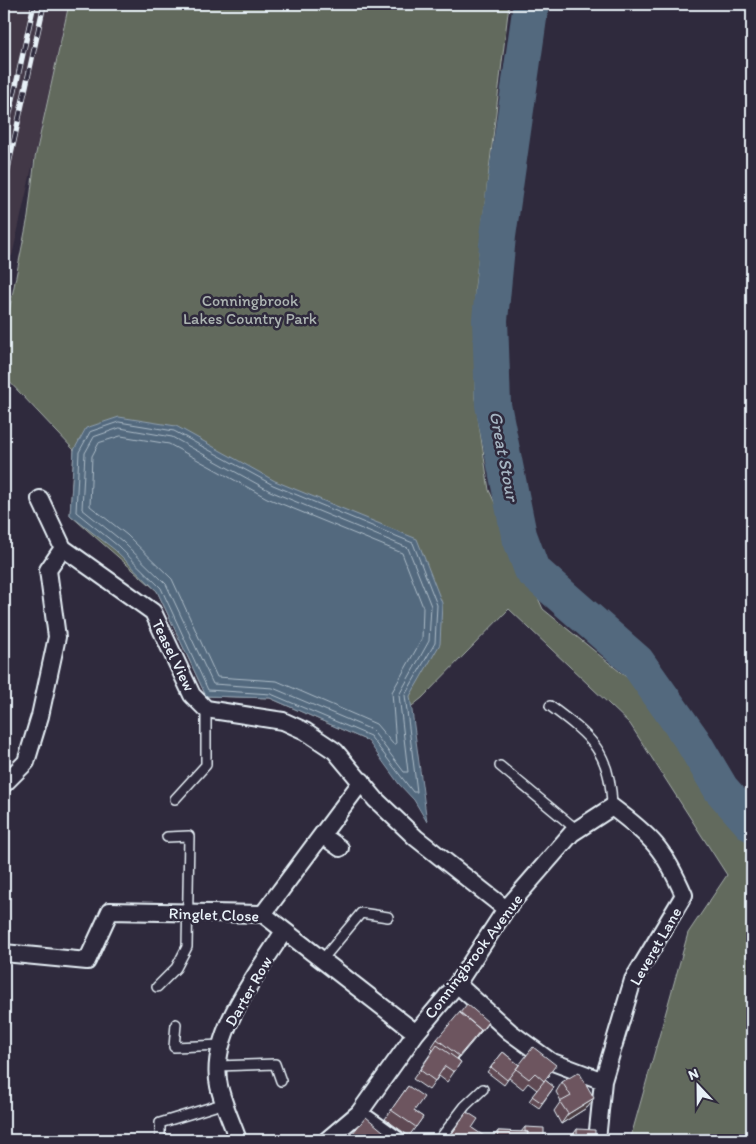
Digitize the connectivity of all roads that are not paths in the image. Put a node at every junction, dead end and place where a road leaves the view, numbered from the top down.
1 (40, 499) dead end
2 (63, 548) junction
3 (550, 706) dead end
4 (206, 709) junction
5 (500, 766) dead end
6 (362, 781) junction
7 (4, 784) edge
8 (175, 799) dead end
9 (612, 807) junction
10 (577, 830) junction
11 (322, 834) junction
12 (167, 837) dead end
13 (340, 848) dead end
14 (506, 909) junction
15 (188, 913) junction
16 (263, 914) junction
17 (388, 917) dead end
18 (284, 931) junction
19 (4, 953) edge
20 (322, 960) junction
21 (457, 984) junction
22 (157, 987) dead end
23 (176, 1024) dead end
24 (416, 1033) junction
25 (222, 1046) junction
26 (217, 1066) junction
27 (281, 1081) dead end
28 (603, 1081) junction
29 (483, 1089) dead end
30 (225, 1103) junction
31 (359, 1113) junction
32 (160, 1140) edge
33 (238, 1140) edge
34 (327, 1140) edge
35 (397, 1140) edge
36 (439, 1140) edge
37 (596, 1140) edge

1 - 2 street, Teasel View
2 - 4 street, Teasel View
2 - 7 street
3 - 9 lane
4 - 6 street, Teasel View
4 - 8 lane
5 - 10 lane
6 - 11 street
6 - 14 street, Teasel View
9 - 10 street, Conningbrook Avenue
9 - 28 street, Leveret Lane
10 - 14 street, Conningbrook Avenue
11 - 13 street
11 - 16 street
12 - 15 lane
14 - 21 street, Conningbrook Avenue
15 - 16 street, Ringlet Close
15 - 19 street, Ringlet Close
15 - 22 lane
16 - 18 street, Ringlet Close
17 - 20 lane
18 - 20 street, Ringlet Close
18 - 25 street, Darter Row
20 - 24 street, Ringlet Close
21 - 24 street, Conningbrook Avenue
21 - 28 street
23 - 25 lane
24 - 31 street, Conningbrook Avenue
25 - 26 street, Darter Row
26 - 27 lane
26 - 30 street, Darter Row
28 - 37 street, Leveret Lane
29 - 36 lane
30 - 32 lane
30 - 33 street, Darter Row
31 - 34 street, Conningbrook Avenue
31 - 35 street

